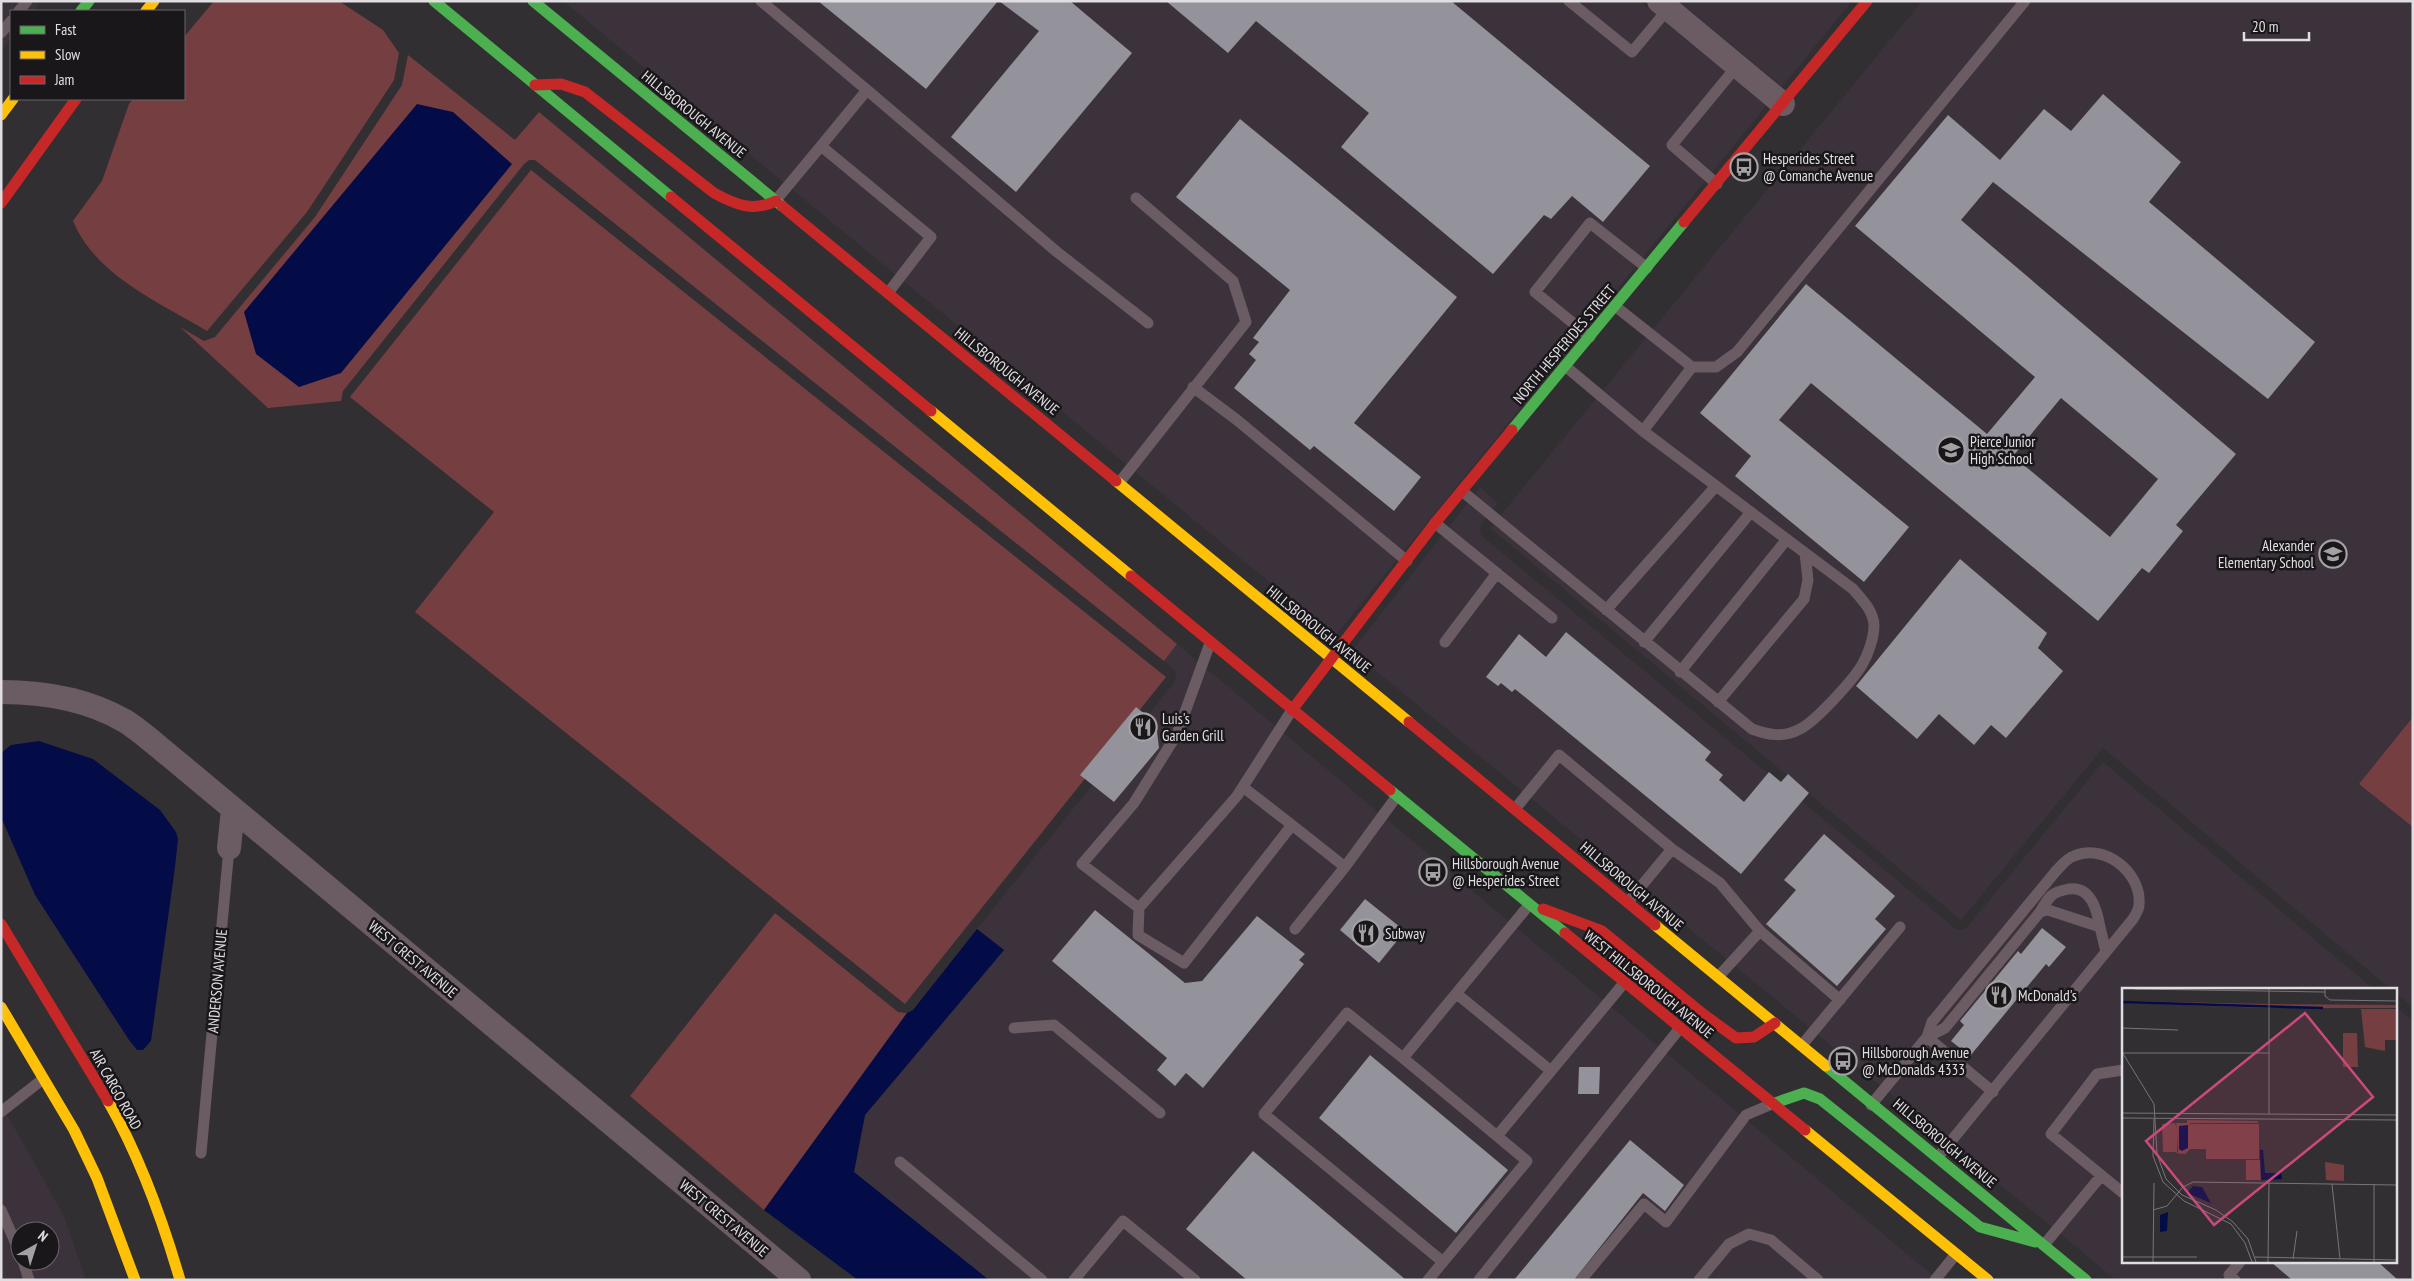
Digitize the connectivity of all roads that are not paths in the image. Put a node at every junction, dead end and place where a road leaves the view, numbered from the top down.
1 (434, 1) edge
2 (533, 1) edge
3 (761, 1) edge
4 (1570, 1) edge
5 (1867, 1) edge
6 (2025, 1) edge
7 (1664, 5) edge
8 (10, 21) edge
9 (1, 33) edge
10 (1737, 66) junction
11 (535, 85) junction
12 (867, 90) junction
13 (12, 100) edge
14 (75, 100) edge
15 (1783, 104) junction
16 (1, 115) edge
17 (821, 146) junction
18 (1717, 184) junction
19 (1136, 198) dead end
20 (776, 201) junction
21 (1, 203) edge
22 (1647, 268) junction
23 (888, 292) junction
24 (1615, 306) junction
25 (1148, 323) dead end
26 (1590, 337) junction
27 (1566, 366) junction
28 (1692, 367) junction
29 (1193, 387) junction
30 (1643, 430) junction
31 (1119, 483) junction
32 (1716, 486) junction
33 (1462, 491) junction
34 (1751, 512) junction
35 (1436, 523) junction
36 (1787, 539) junction
37 (1805, 553) junction
38 (1407, 561) junction
39 (1497, 573) junction
40 (1606, 610) junction
41 (1552, 618) dead end
42 (1445, 642) dead end
43 (1644, 642) junction
44 (1210, 643) junction
45 (1332, 658) junction
46 (1680, 672) junction
47 (1, 692) edge
48 (1718, 702) junction
49 (1292, 710) junction
50 (1243, 786) junction
51 (1397, 796) junction
52 (233, 809) junction
53 (1515, 809) junction
54 (1292, 825) junction
55 (229, 848) joint
56 (1672, 849) junction
57 (1345, 867) junction
58 (1628, 902) junction
59 (1529, 905) junction
60 (1138, 908) junction
61 (2040, 912) junction
62 (1, 924) edge
63 (2100, 927) junction
64 (1900, 928) dead end
65 (1295, 929) dead end
66 (1760, 931) junction
67 (2106, 952) junction
68 (1718, 977) junction
69 (1624, 982) junction
70 (1457, 994) junction
71 (1840, 1000) junction
72 (1, 1007) edge
73 (1775, 1023) junction
74 (1014, 1028) dead end
75 (1680, 1028) junction
76 (1927, 1037) junction
77 (1802, 1046) junction
78 (1403, 1058) junction
79 (2122, 1070) edge
80 (1551, 1071) junction
81 (44, 1079) junction
82 (1993, 1092) junction
83 (1772, 1104) junction
84 (1, 1112) edge
85 (1160, 1113) dead end
86 (1864, 1115) junction
87 (1497, 1136) junction
88 (201, 1154) dead end
89 (1938, 1157) junction
90 (900, 1162) dead end
91 (2100, 1176) junction
92 (2122, 1192) edge
93 (1, 1210) edge
94 (10, 1230) edge
95 (2044, 1245) junction
96 (1956, 1254) junction
97 (1443, 1262) junction
98 (2238, 1264) edge
99 (135, 1280) edge
100 (180, 1280) edge
101 (799, 1280) edge
102 (1042, 1280) edge
103 (1074, 1280) edge
104 (1194, 1280) edge
105 (1428, 1280) edge
106 (1479, 1280) edge
107 (1581, 1280) edge
108 (1699, 1280) edge
109 (1818, 1280) edge
110 (1935, 1280) edge
111 (1988, 1280) edge
112 (2086, 1280) edge
113 (2235, 1280) edge

1 - 11 main road
2 - 20 main road, HILLSBOROUGH AVENUE
3 - 12 lane
4 - 7 lane
5 - 15 main road, NORTH HESPERIDES STREET
6 - 28 lane
7 - 10 street
8 - 9 lane
10 - 15 street
10 - 18 lane
11 - 20 main road
11 - 44 main road
12 - 17 lane
12 - 25 lane
13 - 16 main road
14 - 21 main road
15 - 18 main road, NORTH HESPERIDES STREET
17 - 20 lane
17 - 23 lane
18 - 22 main road, NORTH HESPERIDES STREET
19 - 29 lane
20 - 23 main road, HILLSBOROUGH AVENUE
22 - 24 main road, NORTH HESPERIDES STREET
22 - 26 lane
23 - 31 main road, HILLSBOROUGH AVENUE
24 - 26 main road, NORTH HESPERIDES STREET
24 - 28 lane
26 - 27 main road, NORTH HESPERIDES STREET
27 - 30 lane
27 - 33 main road, NORTH HESPERIDES STREET
28 - 30 lane
29 - 31 lane
29 - 38 lane
30 - 32 lane
31 - 45 main road, HILLSBOROUGH AVENUE
32 - 34 lane
32 - 40 lane
33 - 35 main road, NORTH HESPERIDES STREET
33 - 40 lane
34 - 36 lane
34 - 43 lane
35 - 38 main road, NORTH HESPERIDES STREET
35 - 39 lane
36 - 37 lane
36 - 46 lane
37 - 48 lane
37 - 48 lane
38 - 45 main road, NORTH HESPERIDES STREET
39 - 41 lane
39 - 42 lane
40 - 43 lane
43 - 46 lane
44 - 49 main road
44 - 60 lane
45 - 49 main road, NORTH HESPERIDES STREET
45 - 53 main road, HILLSBOROUGH AVENUE
46 - 48 lane
47 - 52 street, WEST CREST AVENUE
49 - 50 lane
49 - 51 main road, WEST HILLSBOROUGH AVENUE
50 - 54 lane
50 - 60 lane
51 - 57 lane
51 - 59 main road, WEST HILLSBOROUGH AVENUE
52 - 55 street, ANDERSON AVENUE
52 - 101 street, WEST CREST AVENUE
53 - 56 lane
53 - 58 main road, HILLSBOROUGH AVENUE
54 - 57 lane
54 - 60 lane
55 - 88 lane, ANDERSON AVENUE
56 - 58 lane
56 - 66 lane
57 - 65 lane
58 - 68 main road, HILLSBOROUGH AVENUE
59 - 69 main road, WEST HILLSBOROUGH AVENUE
59 - 70 lane
59 - 73 main road
61 - 63 lane
61 - 63 lane
61 - 76 lane
62 - 100 main road, AIR CARGO ROAD
63 - 67 lane
64 - 71 lane
66 - 68 lane
66 - 71 lane
67 - 76 lane
67 - 82 lane
68 - 73 main road, HILLSBOROUGH AVENUE
69 - 75 main road, WEST HILLSBOROUGH AVENUE
69 - 80 lane
70 - 78 lane
70 - 80 lane
71 - 77 lane
72 - 81 main road
73 - 77 main road, HILLSBOROUGH AVENUE
74 - 85 lane
75 - 83 main road, WEST HILLSBOROUGH AVENUE
75 - 106 lane
76 - 82 lane
76 - 86 lane
77 - 86 main road, HILLSBOROUGH AVENUE
78 - 87 lane
78 - 97 lane
79 - 91 lane
80 - 87 lane
81 - 84 lane
81 - 99 main road
82 - 89 lane
83 - 86 main road
83 - 96 main road, WEST HILLSBOROUGH AVENUE
83 - 107 lane
86 - 89 main road, HILLSBOROUGH AVENUE
86 - 95 main road
87 - 97 lane
89 - 95 main road, HILLSBOROUGH AVENUE
90 - 102 lane
91 - 92 lane
91 - 95 lane
93 - 94 lane
95 - 112 main road, HILLSBOROUGH AVENUE
96 - 110 lane
96 - 111 main road, WEST HILLSBOROUGH AVENUE
97 - 105 lane
98 - 113 lane
103 - 104 lane
108 - 109 lane

